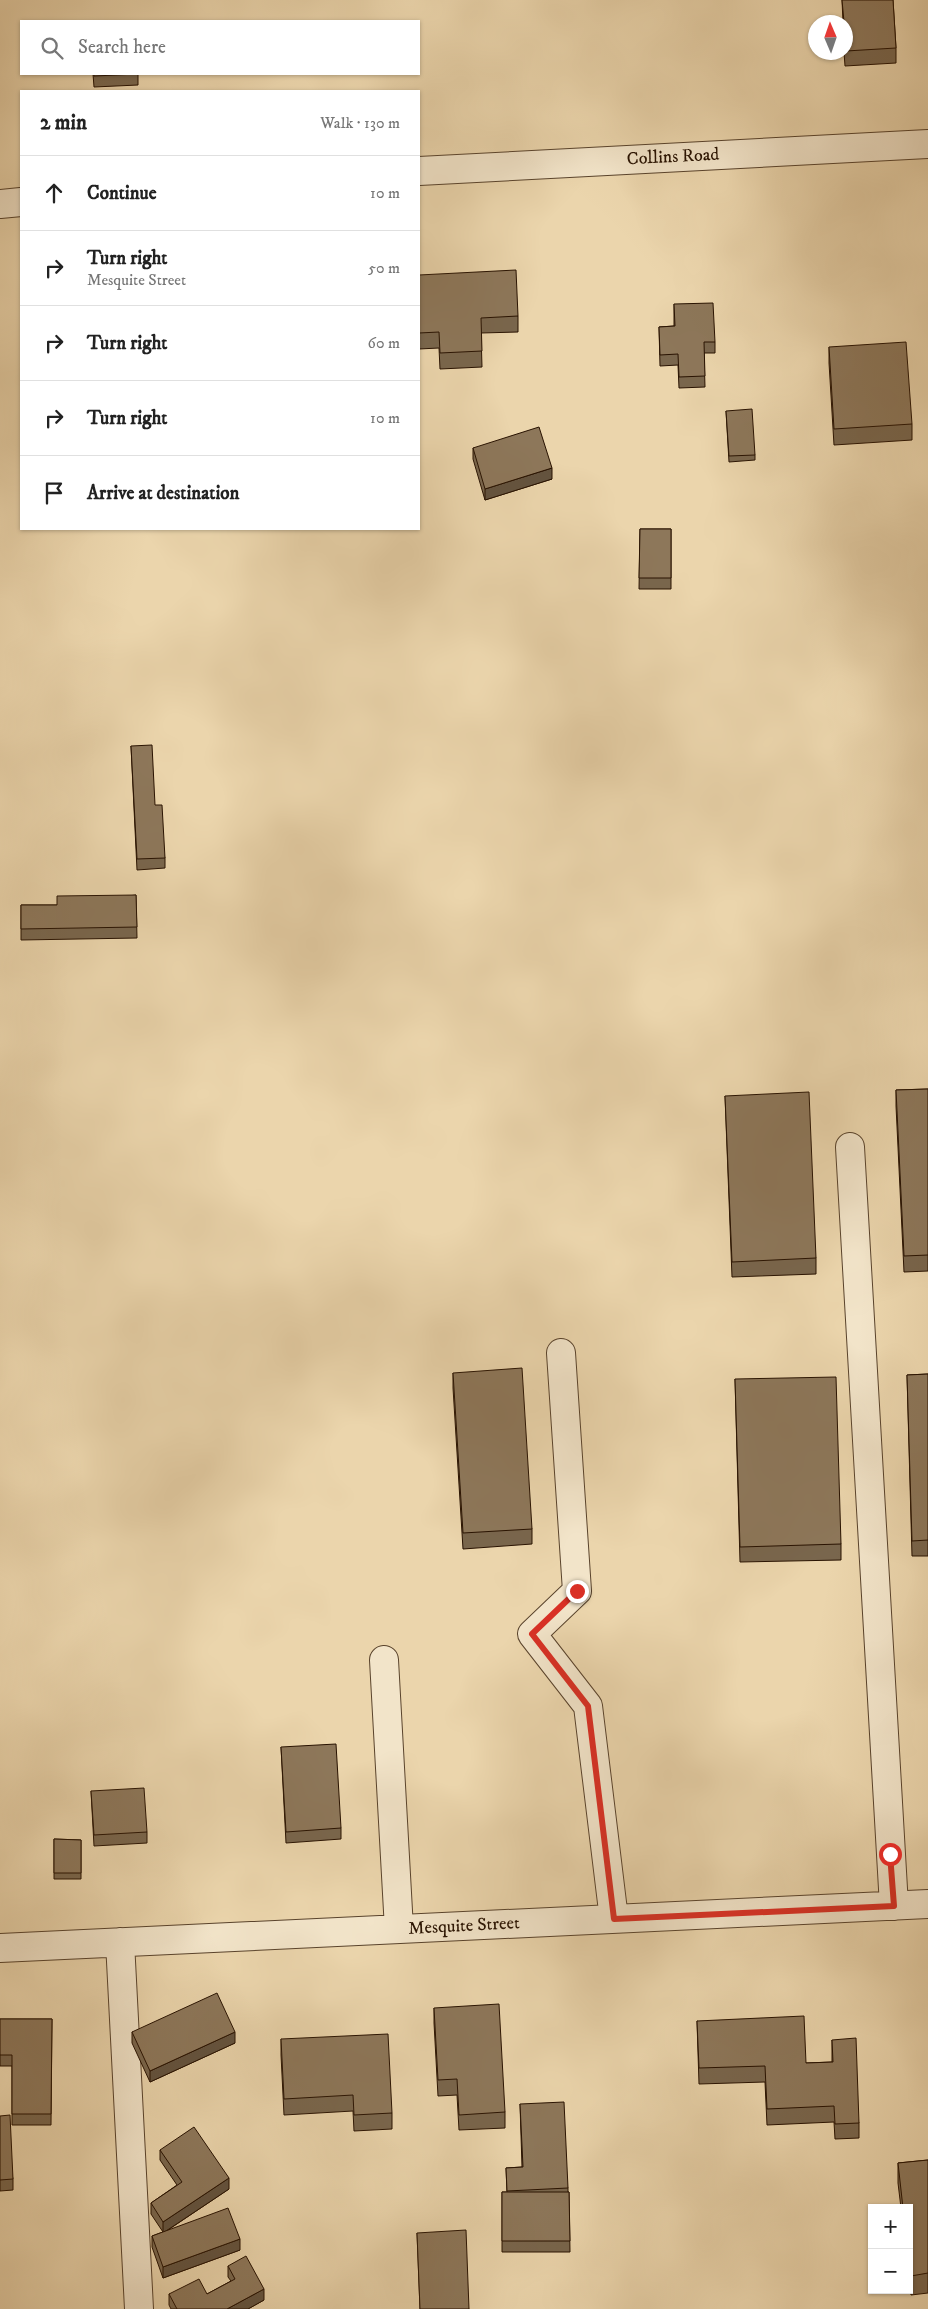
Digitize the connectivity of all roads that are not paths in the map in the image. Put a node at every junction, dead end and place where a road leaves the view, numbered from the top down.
1 (928, 144) edge
2 (420, 171) edge
3 (20, 202) edge
4 (0, 204) edge
5 (850, 1147) dead end
6 (561, 1353) dead end
7 (384, 1660) dead end
8 (928, 1904) edge
9 (894, 1906) junction
10 (614, 1919) junction
11 (399, 1929) junction
12 (120, 1942) junction
13 (0, 1948) edge
14 (139, 2309) edge

1 - 2 street, Collins Road
3 - 4 street
5 - 9 street
6 - 10 street
7 - 11 street
8 - 9 street, Mesquite Street
9 - 10 street, Mesquite Street
10 - 11 street, Mesquite Street
11 - 12 street, Mesquite Street
12 - 13 street, Mesquite Street
12 - 14 street

